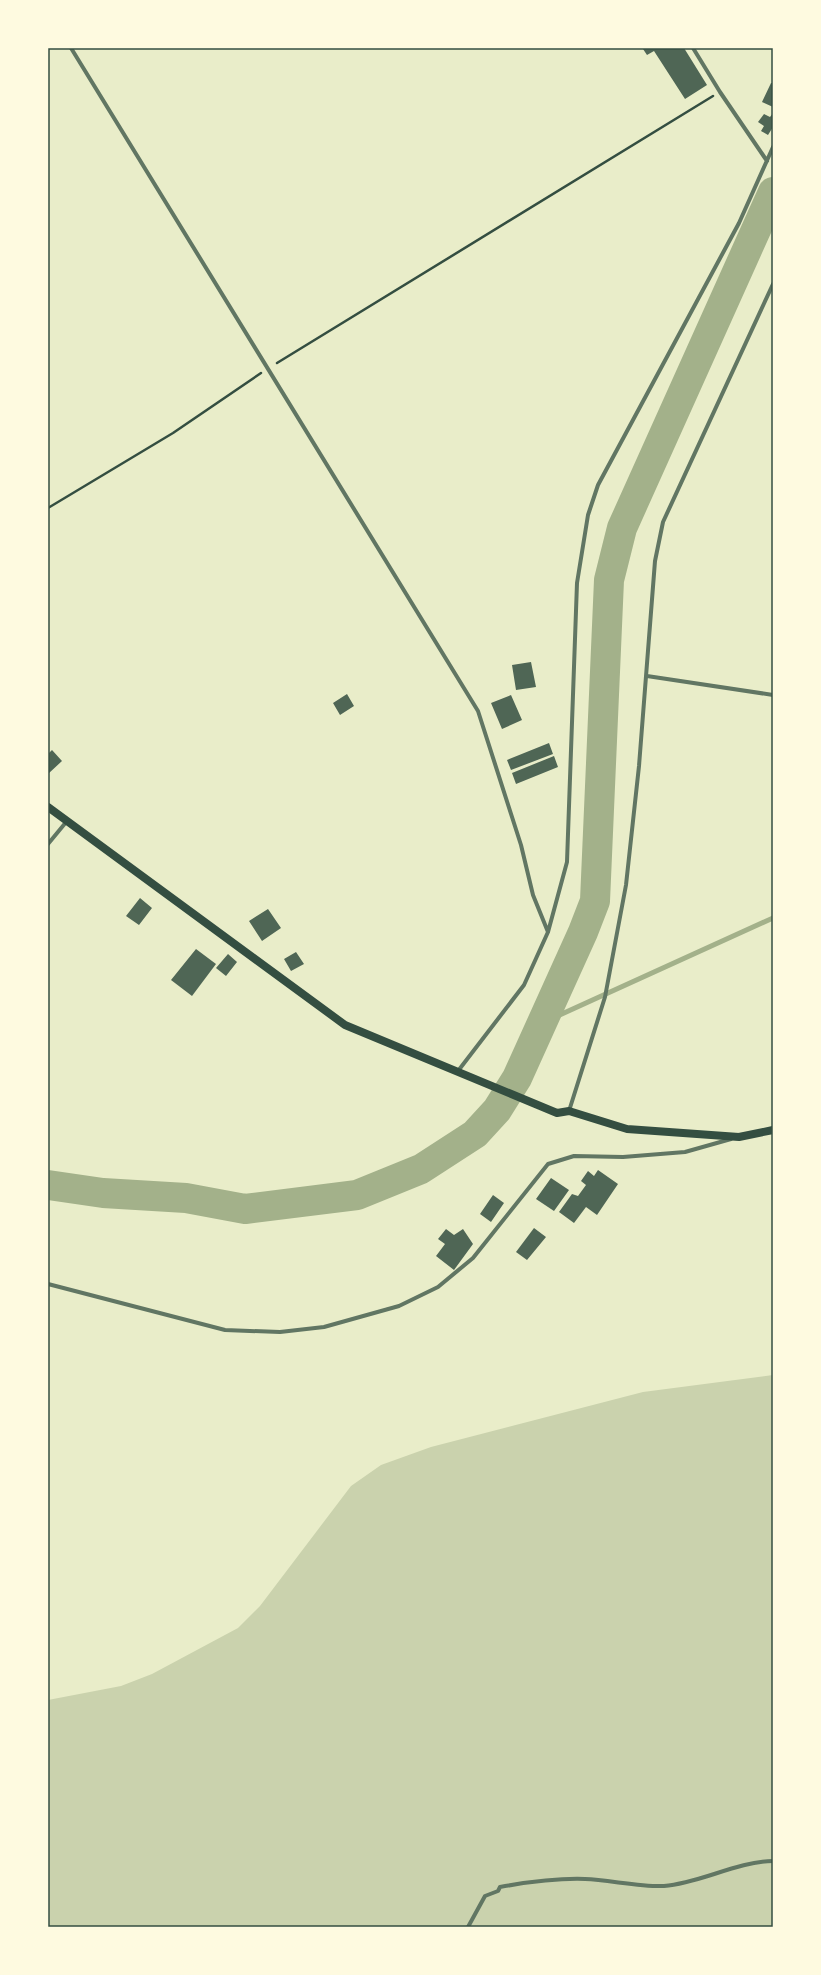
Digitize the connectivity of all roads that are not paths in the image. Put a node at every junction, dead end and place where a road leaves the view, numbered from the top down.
1 (71, 48) edge
2 (693, 48) edge
3 (773, 147) edge
4 (767, 161) junction
5 (773, 284) edge
6 (647, 676) junction
7 (773, 695) edge
8 (48, 807) edge
9 (67, 821) junction
10 (48, 844) edge
11 (548, 932) junction
12 (458, 1071) junction
13 (569, 1111) junction
14 (773, 1130) edge
15 (739, 1137) junction
16 (48, 1284) edge
17 (773, 1861) edge
18 (468, 1927) edge

1 - 11 street
2 - 4 street
3 - 4 street
4 - 11 street
5 - 6 street
6 - 7 street
6 - 13 street
8 - 9 main road
9 - 10 street
9 - 12 main road
11 - 12 street
12 - 13 main road
13 - 15 main road
14 - 15 main road
15 - 16 street
17 - 18 street

